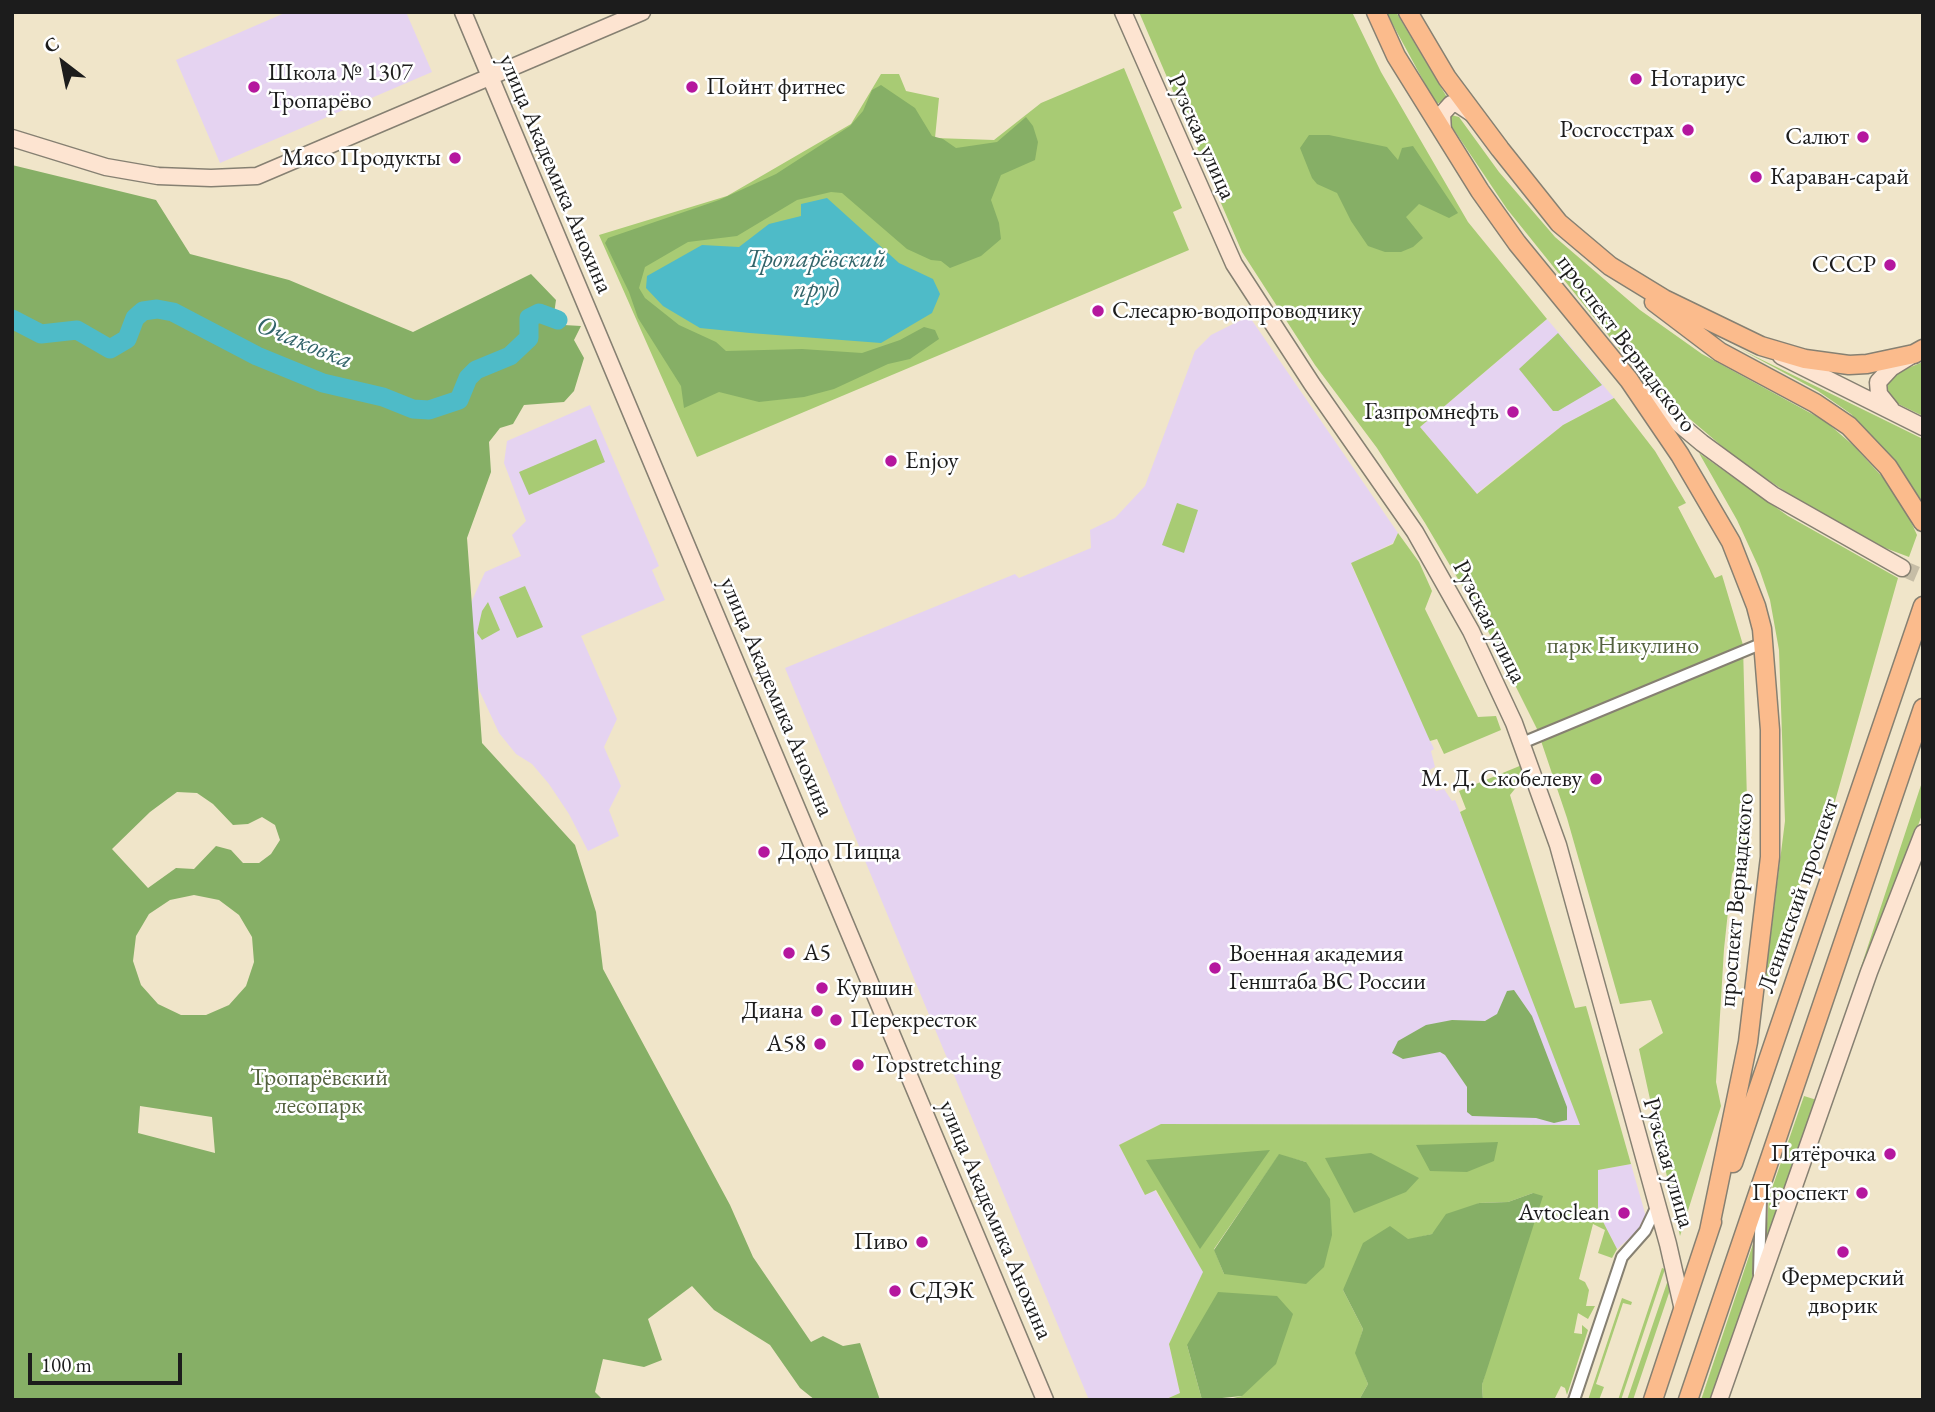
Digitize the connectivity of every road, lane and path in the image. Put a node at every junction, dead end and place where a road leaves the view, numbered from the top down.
1 (463, 12) edge
2 (642, 12) edge
3 (1123, 12) edge
4 (1376, 12) edge
5 (1408, 12) edge
6 (491, 78) junction
7 (1473, 114) junction
8 (1443, 135) junction
9 (12, 138) edge
10 (1610, 266) junction
11 (1761, 346) junction
12 (1918, 352) edge
13 (1629, 380) junction
14 (1902, 417) junction
15 (1923, 427) edge
16 (1923, 522) edge
17 (1902, 568) tunnel mouth
18 (1923, 606) edge
19 (1763, 643) junction
20 (1923, 708) edge
21 (1522, 743) junction
22 (1923, 833) edge
23 (1761, 1184) junction
24 (1656, 1208) junction
25 (1709, 1231) junction
26 (1759, 1291) junction
27 (1683, 1310) junction
28 (1045, 1400) edge
29 (1574, 1400) edge
30 (1653, 1400) edge
31 (1688, 1400) edge
32 (1719, 1400) edge

1 - 6 street, улица Академика Анохина
2 - 6 street
3 - 21 street, Рузская улица
4 - 8 main road, проспект Вернадского
5 - 7 main road, проспект Вернадского
6 - 9 street
6 - 28 street, улица Академика Анохина
7 - 8 street
7 - 10 main road, проспект Вернадского
8 - 13 main road, проспект Вернадского
10 - 11 main road, проспект Вернадского
10 - 16 main road
11 - 12 main road, проспект Вернадского
11 - 14 street
12 - 14 street
13 - 17 street
13 - 19 main road, проспект Вернадского
14 - 15 street
18 - 25 main road, Ленинский проспект
19 - 21 street
19 - 25 main road, проспект Вернадского
20 - 23 main road
21 - 24 street, Рузская улица
22 - 26 street
23 - 26 street
23 - 31 main road
24 - 27 street, Рузская улица
24 - 29 street
25 - 27 main road, Ленинский проспект
26 - 32 street
27 - 30 main road, Ленинский проспект

